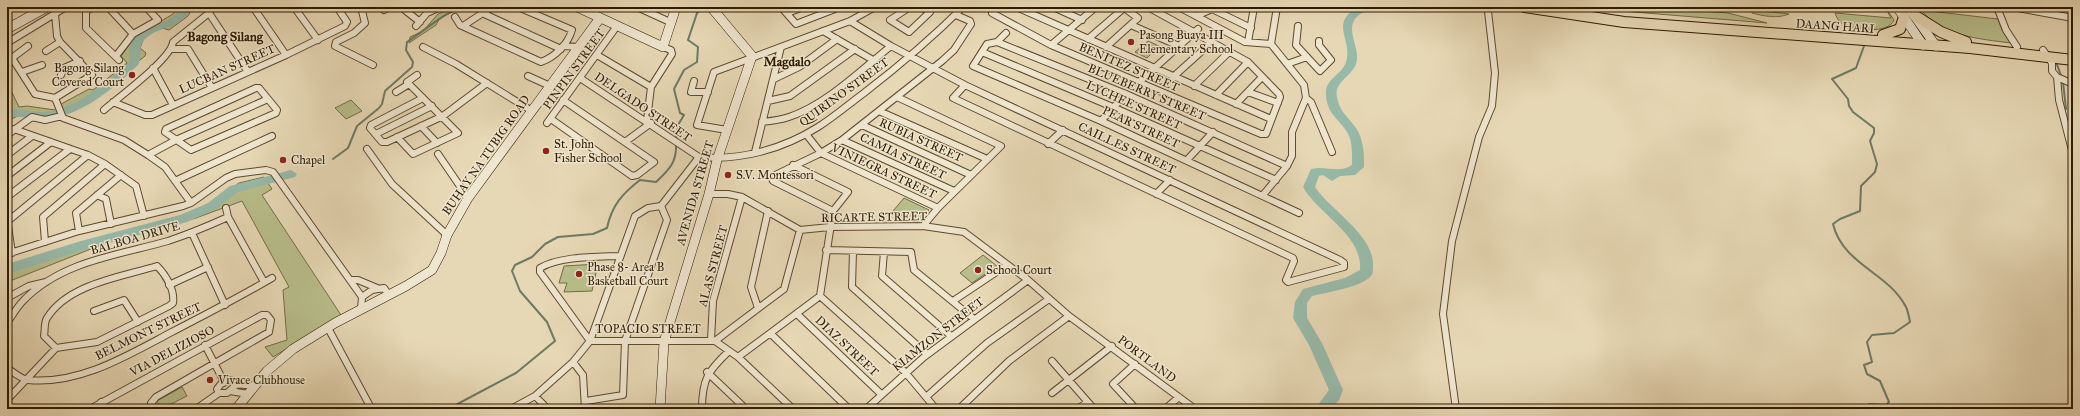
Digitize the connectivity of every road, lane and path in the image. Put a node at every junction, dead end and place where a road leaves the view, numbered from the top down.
1 (47, 7) edge
2 (66, 7) edge
3 (92, 7) edge
4 (108, 7) edge
5 (155, 7) edge
6 (253, 7) edge
7 (294, 7) edge
8 (337, 7) edge
9 (362, 7) edge
10 (390, 7) edge
11 (401, 7) edge
12 (492, 7) edge
13 (518, 7) edge
14 (577, 7) edge
15 (637, 7) edge
16 (676, 7) edge
17 (711, 7) edge
18 (781, 7) edge
19 (804, 7) edge
20 (910, 7) edge
21 (921, 7) edge
22 (964, 7) edge
23 (1016, 7) edge
24 (1053, 7) edge
25 (1123, 7) edge
26 (1148, 7) edge
27 (1179, 7) edge
28 (1253, 7) edge
29 (1277, 7) edge
30 (1490, 7) edge
31 (1524, 7) edge
32 (1556, 7) edge
33 (1897, 7) edge
34 (1908, 7) edge
35 (1997, 7) edge
36 (2012, 7) edge
37 (383, 8) edge
38 (436, 8) edge
39 (835, 8) edge
40 (872, 8) edge
41 (1093, 8) edge
42 (148, 9) edge
43 (211, 10) edge
44 (482, 13) junction
45 (787, 13) junction
46 (992, 13) dead end
47 (54, 14) junction
48 (956, 15) junction
49 (1914, 15) junction
50 (1196, 16) junction
51 (1904, 17) junction
52 (455, 18) dead end
53 (600, 18) junction
54 (2073, 18) edge
55 (1082, 20) junction
56 (850, 21) junction
57 (670, 22) junction
58 (1131, 25) junction
59 (463, 26) junction
60 (617, 26) junction
61 (1298, 26) dead end
62 (1251, 28) junction
63 (7, 30) edge
64 (824, 31) junction
65 (1069, 31) junction
66 (1196, 31) junction
67 (1006, 33) dead end
68 (134, 34) junction
69 (1883, 35) junction
70 (837, 39) junction
71 (318, 40) junction
72 (1088, 40) junction
73 (1319, 41) dead end
74 (60, 42) junction
75 (997, 42) junction
76 (1212, 42) junction
77 (1248, 42) junction
78 (1921, 42) junction
79 (1934, 42) junction
80 (1966, 42) junction
81 (7, 43) edge
82 (1052, 44) junction
83 (1271, 44) junction
84 (28, 46) dead end
85 (891, 46) junction
86 (1179, 46) junction
87 (423, 47) dead end
88 (663, 47) junction
89 (781, 47) junction
90 (2018, 47) junction
91 (561, 48) junction
92 (1106, 48) junction
93 (172, 49) junction
94 (855, 49) junction
95 (46, 51) dead end
96 (576, 51) junction
97 (1230, 51) junction
98 (982, 52) junction
99 (2045, 53) junction
100 (2073, 54) edge
101 (286, 55) junction
102 (597, 55) junction
103 (9, 56) edge
104 (752, 56) junction
105 (911, 57) junction
106 (1306, 57) junction
107 (873, 60) junction
108 (2073, 60) edge
109 (80, 61) junction
110 (1248, 62) junction
111 (1287, 64) junction
112 (42, 65) dead end
113 (373, 65) dead end
114 (153, 68) junction
115 (933, 68) junction
116 (1153, 69) junction
117 (22, 72) junction
118 (248, 72) junction
119 (60, 75) dead end
120 (417, 75) dead end
121 (528, 76) dead end
122 (1173, 77) junction
123 (1262, 77) junction
124 (580, 78) junction
125 (2057, 78) junction
126 (774, 79) junction
127 (694, 81) dead end
128 (1139, 82) junction
129 (487, 83) junction
130 (409, 84) junction
131 (2073, 84) edge
132 (965, 85) junction
133 (550, 86) junction
134 (1194, 86) junction
135 (650, 87) junction
136 (212, 88) junction
137 (396, 92) dead end
138 (708, 92) junction
139 (1248, 92) junction
140 (1126, 94) junction
141 (1216, 95) junction
142 (897, 97) junction
143 (55, 98) junction
144 (423, 98) junction
145 (1306, 98) junction
146 (268, 99) junction
147 (563, 100) junction
148 (768, 101) junction
149 (113, 102) junction
150 (1278, 103) junction
151 (1236, 104) junction
152 (173, 105) junction
153 (432, 106) junction
154 (1115, 108) junction
155 (104, 110) dead end
156 (532, 111) junction
157 (879, 111) junction
158 (62, 115) junction
159 (443, 116) junction
160 (1272, 119) junction
161 (1102, 121) junction
162 (649, 122) junction
163 (762, 122) junction
164 (862, 125) junction
165 (421, 126) junction
166 (14, 129) junction
167 (727, 130) junction
168 (1063, 130) junction
169 (1213, 132) junction
170 (376, 134) junction
171 (806, 134) junction
172 (7, 135) edge
173 (32, 136) junction
174 (272, 136) dead end
175 (397, 137) junction
176 (176, 140) junction
177 (842, 140) junction
178 (51, 142) junction
179 (625, 142) junction
180 (437, 143) junction
181 (1048, 144) junction
182 (1200, 146) junction
183 (70, 148) junction
184 (367, 149) dead end
185 (755, 152) junction
186 (1332, 152) dead end
187 (821, 153) junction
188 (438, 154) dead end
189 (2073, 154) edge
190 (7, 155) edge
191 (88, 155) junction
192 (148, 156) junction
193 (698, 157) junction
194 (988, 159) junction
195 (717, 160) junction
196 (1187, 160) junction
197 (105, 164) junction
198 (793, 165) junction
199 (1287, 166) junction
200 (121, 175) junction
201 (971, 175) junction
202 (7, 176) edge
203 (1170, 180) junction
204 (1276, 180) junction
205 (175, 181) junction
206 (954, 191) junction
207 (709, 194) junction
208 (1156, 194) junction
209 (97, 195) junction
210 (1263, 195) junction
211 (7, 197) edge
212 (742, 197) junction
213 (468, 198) junction
214 (191, 203) junction
215 (661, 206) junction
216 (226, 208) dead end
217 (938, 208) junction
218 (768, 211) junction
219 (833, 211) junction
220 (1300, 213) dead end
221 (144, 216) junction
222 (228, 217) junction
223 (8, 219) edge
224 (111, 224) junction
225 (923, 226) junction
226 (830, 227) junction
227 (800, 230) junction
228 (79, 232) junction
229 (192, 233) junction
230 (447, 235) junction
231 (46, 242) junction
232 (826, 250) junction
233 (853, 251) junction
234 (884, 252) junction
235 (9, 254) edge
236 (620, 256) junction
237 (1007, 265) junction
238 (208, 267) junction
239 (272, 278) dead end
240 (352, 280) junction
241 (1028, 280) junction
242 (49, 281) junction
243 (264, 282) junction
244 (169, 285) junction
245 (377, 288) junction
246 (389, 295) junction
247 (820, 296) junction
248 (362, 297) junction
249 (7, 298) edge
250 (1049, 298) junction
251 (953, 301) junction
252 (225, 305) junction
253 (758, 308) junction
254 (361, 309) junction
255 (94, 311) dead end
256 (797, 314) junction
257 (1069, 316) junction
258 (974, 319) junction
259 (7, 322) edge
260 (138, 322) junction
261 (328, 328) junction
262 (1086, 328) joint
263 (771, 334) junction
264 (952, 336) junction
265 (590, 341) junction
266 (625, 341) junction
267 (713, 341) junction
268 (664, 342) junction
269 (205, 345) junction
270 (1112, 346) junction
271 (56, 348) junction
272 (729, 352) junction
273 (927, 354) junction
274 (738, 357) junction
275 (1052, 361) dead end
276 (573, 362) junction
277 (214, 363) junction
278 (1135, 364) junction
279 (7, 368) edge
280 (707, 372) junction
281 (905, 372) junction
282 (26, 380) junction
283 (1070, 380) junction
284 (224, 382) junction
285 (235, 384) junction
286 (249, 389) junction
287 (230, 391) junction
288 (219, 393) junction
289 (881, 394) junction
290 (1052, 394) dead end
291 (535, 396) junction
292 (926, 397) junction
293 (1179, 397) junction
294 (7, 400) edge
295 (586, 401) junction
296 (101, 402) junction
297 (1088, 402) junction
298 (372, 408) dead end
299 (90, 409) edge
300 (105, 409) edge
301 (155, 409) edge
302 (196, 409) edge
303 (236, 409) edge
304 (511, 409) edge
305 (545, 409) edge
306 (585, 409) edge
307 (660, 409) edge
308 (702, 409) edge
309 (746, 409) edge
310 (793, 409) edge
311 (849, 409) edge
312 (866, 409) edge
313 (936, 409) edge
314 (960, 409) edge
315 (1077, 409) edge
316 (1094, 409) edge
317 (1136, 409) edge
318 (1165, 409) edge
319 (1195, 409) edge
320 (1456, 409) edge

1 - 63 main road
2 - 47 street
3 - 68 street
4 - 68 street
5 - 42 street
6 - 101 street
7 - 71 street
8 - 71 street, LUCBAN STREET
9 - 113 street
10 - 37 street
11 - 38 street
12 - 44 street
13 - 91 street
14 - 53 main road
15 - 57 street
16 - 57 main road
17 - 104 main road
18 - 45 street
19 - 45 street
20 - 21 street
22 - 48 street, QUIRINO STREET
23 - 65 street
24 - 55 street
25 - 58 street
25 - 72 street
26 - 66 street
27 - 50 street
28 - 62 street
29 - 83 street
30 - 320 street
31 - 78 main road, DAANG HARI
32 - 69 main road, DAANG HARI
33 - 51 main road
34 - 49 main road
35 - 90 street
36 - 54 street
39 - 45 street
40 - 56 street
41 - 55 street
42 - 68 street
43 - 93 street
43 - 118 street
44 - 59 street
44 - 91 street
46 - 82 street, BENITEZ STREET
47 - 74 street
47 - 81 street
48 - 105 street, QUIRINO STREET
48 - 115 street
49 - 79 main road
49 - 80 main road
50 - 62 street
50 - 77 street
51 - 69 main road
51 - 78 main road
52 - 59 street
53 - 60 main road
53 - 96 main road, BUHAY NA TUBIG ROAD
55 - 65 street
56 - 64 street
56 - 85 street, CAILLES STREET
57 - 88 main road
58 - 86 street
58 - 92 street
59 - 91 street
60 - 88 main road
60 - 102 street, PINPIN STREET
61 - 106 street
62 - 77 street
64 - 70 street
64 - 89 street
65 - 72 street
65 - 82 street
66 - 76 street
66 - 86 street
67 - 75 street
69 - 78 main road, DAANG HARI
70 - 94 street
70 - 126 street
71 - 101 street, LUCBAN STREET
72 - 92 street
73 - 106 street
74 - 95 street
74 - 109 street
75 - 98 street
75 - 140 street, BLUEBERRY STREET
76 - 97 street
76 - 122 street
77 - 83 street
78 - 79 main road, DAANG HARI
79 - 80 main road, DAANG HARI
79 - 99 main road, DAANG HARI
80 - 90 main road, DAANG HARI
82 - 128 street, BENITEZ STREET
83 - 111 street
84 - 103 street
85 - 105 street, CAILLES STREET
85 - 107 street
86 - 116 street
87 - 129 street
88 - 135 street
89 - 104 street
89 - 126 street
90 - 99 main road, DAANG HARI
91 - 96 street
91 - 96 street
92 - 116 street
93 - 114 street
93 - 136 street
94 - 107 street
94 - 148 street
96 - 133 main road, BUHAY NA TUBIG ROAD
97 - 110 street
97 - 134 street
98 - 154 street, LYCHEE STREET
98 - 161 street, PEAR STREET
99 - 100 main road, DAANG HARI
99 - 108 main road, DAANG HARI
99 - 125 street
101 - 118 street, LUCBAN STREET
102 - 124 street, PINPIN STREET
102 - 135 street
103 - 117 street
104 - 138 street
104 - 167 main road, AVENIDA STREET
105 - 115 street, CAILLES STREET
105 - 171 street, QUIRINO STREET
106 - 111 street
107 - 163 street
109 - 119 street
109 - 143 street
110 - 123 street
110 - 141 street
111 - 145 street
112 - 117 street
114 - 149 street
114 - 152 street
115 - 132 street, CAILLES STREET
115 - 142 street
116 - 122 street
116 - 128 street
117 - 143 street
118 - 136 street, LUCBAN STREET
120 - 130 street
121 - 133 street
122 - 134 street
123 - 139 street
123 - 150 street
124 - 147 street, PINPIN STREET
124 - 162 street, DELGADO STREET
125 - 131 street
125 - 189 street
126 - 148 street
127 - 138 street
128 - 160 street, BENITEZ STREET
129 - 156 street
129 - 159 street
130 - 137 street
130 - 144 street
132 - 168 street, CAILLES STREET
132 - 181 street
133 - 156 main road, BUHAY NA TUBIG ROAD
134 - 141 street
135 - 162 street
136 - 152 street, LUCBAN STREET
138 - 167 street
139 - 150 street
139 - 151 street
140 - 154 street
140 - 169 street, BLUEBERRY STREET
141 - 151 street
142 - 157 street
142 - 194 street
143 - 158 street
144 - 153 street
144 - 170 street
145 - 186 street
145 - 199 street
146 - 176 street
146 - 176 street
146 - 176 street
147 - 179 street
147 - 179 street, PINPIN STREET
148 - 163 street
149 - 152 street, LUCBAN STREET
149 - 155 street
150 - 160 street
151 - 160 street
153 - 159 street
153 - 170 street
154 - 161 street
154 - 182 street, LYCHEE STREET
156 - 213 main road, BUHAY NA TUBIG ROAD
157 - 164 street
157 - 194 street
158 - 166 street
158 - 192 street
159 - 165 street
159 - 180 street
161 - 196 street, PEAR STREET
162 - 179 street
162 - 193 street, DELGADO STREET
163 - 185 street
164 - 177 street
164 - 201 street, RUBIA STREET
165 - 175 street
165 - 180 street
166 - 172 street
166 - 173 street
167 - 195 main road, AVENIDA STREET
168 - 181 street
168 - 203 street, CAILLES STREET
169 - 182 street
169 - 199 street, BLUEBERRY STREET
170 - 175 street
171 - 185 street, QUIRINO STREET
171 - 187 street, VINIEGRA STREET
173 - 178 street
173 - 190 street
174 - 205 street
175 - 180 street
176 - 192 street
177 - 187 street
177 - 206 street, CAMIA STREET
178 - 183 street
178 - 202 street
181 - 208 street
182 - 196 street
182 - 204 street, LYCHEE STREET
183 - 191 street
183 - 211 street
184 - 230 street
185 - 195 street, QUIRINO STREET
187 - 198 street
187 - 217 street, VINIEGRA STREET
188 - 213 street
191 - 197 street
191 - 223 street
192 - 205 street
193 - 195 street, DELGADO STREET
193 - 215 street
194 - 201 street
195 - 207 main road, AVENIDA STREET
196 - 210 street, PEAR STREET
197 - 200 street
197 - 231 street
198 - 219 street
198 - 219 street
199 - 204 street
200 - 209 street
200 - 221 street
201 - 206 street
203 - 208 street
203 - 208 street, CAILLES STREET
204 - 210 street
205 - 214 street
206 - 217 street
207 - 212 street
207 - 268 main road, AVENIDA STREET
209 - 224 street
209 - 228 street
210 - 220 street, PEAR STREET
212 - 218 street
212 - 267 street, ALAS STREET
213 - 230 main road, BUHAY NA TUBIG ROAD
214 - 221 street
214 - 240 street
215 - 236 street
215 - 266 street
216 - 222 street
217 - 225 street
218 - 227 street
218 - 253 street
219 - 226 street
221 - 224 street
222 - 229 street, BALBOA DRIVE
222 - 243 street
223 - 235 street
224 - 228 street
225 - 226 street, RICARTE STREET
225 - 237 street, RICARTE STREET
226 - 227 street, RICARTE STREET
226 - 232 street
227 - 253 street
228 - 231 street
229 - 238 street
229 - 242 street, BALBOA DRIVE
230 - 246 main road, BUHAY NA TUBIG ROAD
231 - 235 street
232 - 233 street
232 - 247 street
233 - 234 street
233 - 273 street
234 - 251 street
234 - 264 street
236 - 265 street
236 - 265 street, TOPACIO STREET
237 - 241 street, RICARTE STREET
237 - 251 street
238 - 244 street
238 - 252 street
239 - 243 street, BELMONT STREET
240 - 245 street
240 - 248 street
241 - 250 street, RICARTE STREET
241 - 258 street, KIAMZON STREET
242 - 249 street, BALBOA DRIVE
242 - 259 street, BALBOA DRIVE
243 - 252 street, BELMONT STREET
244 - 260 street
244 - 271 street
245 - 246 street
245 - 248 street
246 - 254 main road, BUHAY NA TUBIG ROAD
247 - 256 street
247 - 281 street
248 - 254 street
250 - 257 street, RICARTE STREET
250 - 292 street
251 - 258 street
252 - 282 street, BELMONT STREET
253 - 267 street
254 - 261 main road, BUHAY NA TUBIG ROAD
255 - 260 street
256 - 263 street
256 - 289 street, DIAZ STREET
257 - 262 street, RICARTE STREET
257 - 314 street
258 - 264 street, KIAMZON STREET
260 - 271 street
261 - 286 main road, BUHAY NA TUBIG ROAD
261 - 298 street
262 - 270 street, PORTLAND
263 - 274 street
263 - 311 street
264 - 273 street, KIAMZON STREET
265 - 266 street, TOPACIO STREET
265 - 276 street
266 - 268 street, TOPACIO STREET
266 - 295 street
267 - 268 street, TOPACIO STREET
267 - 272 street, TOPACIO STREET
268 - 307 main road, AVENIDA STREET
269 - 277 street
269 - 277 street, VIA DELIZIOSO
269 - 296 street, VIA DELIZIOSO
270 - 278 street, PORTLAND
270 - 283 street
271 - 282 street
272 - 274 street, TOPACIO STREET
272 - 280 street
273 - 281 street, KIAMZON STREET
274 - 310 street, TOPACIO STREET
275 - 283 street
276 - 291 street
276 - 295 street
277 - 284 street
277 - 301 street
278 - 293 street, PORTLAND
278 - 317 street
279 - 282 street
280 - 308 street
280 - 309 street
281 - 289 street, KIAMZON STREET
281 - 292 street
282 - 294 street
283 - 290 street
283 - 297 street
284 - 285 street
284 - 288 street
285 - 286 street
285 - 287 street
286 - 287 street
286 - 303 main road, BUHAY NA TUBIG ROAD
287 - 288 street
288 - 302 street
289 - 312 street, KIAMZON STREET
291 - 304 street
291 - 305 street
292 - 313 street
293 - 318 street
293 - 319 street, PORTLAND
295 - 306 street
296 - 299 street, VIA DELIZIOSO
296 - 300 street
297 - 315 street
297 - 316 street

